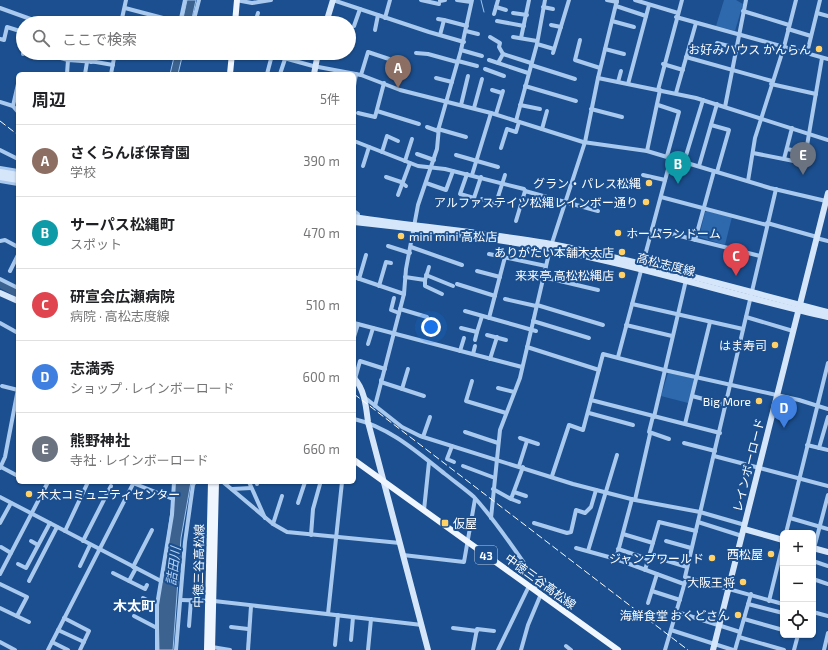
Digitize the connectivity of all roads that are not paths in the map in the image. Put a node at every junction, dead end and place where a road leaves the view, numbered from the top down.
1 (126, 0) edge
2 (185, 0) edge
3 (199, 0) edge
4 (236, 0) edge
5 (271, 0) edge
6 (333, 0) edge
7 (390, 0) edge
8 (421, 0) edge
9 (445, 0) edge
10 (457, 0) edge
11 (498, 0) edge
12 (529, 0) edge
13 (545, 0) edge
14 (569, 0) edge
15 (607, 0) edge
16 (635, 0) edge
17 (682, 0) edge
18 (745, 0) edge
19 (796, 0) edge
20 (820, 0) edge
21 (472, 1) edge
22 (439, 2) edge
23 (616, 3) edge
24 (649, 5) junction
25 (543, 6) junction
26 (496, 7) junction
27 (0, 8) edge
28 (125, 8) junction
29 (360, 9) junction
30 (553, 9) dead end
31 (506, 10) dead end
32 (743, 11) junction
33 (258, 13) dead end
34 (513, 13) dead end
35 (817, 13) junction
36 (494, 14) dead end
37 (378, 15) junction
38 (527, 15) junction
39 (677, 15) junction
40 (22, 16) edge
41 (123, 16) edge
42 (155, 16) edge
43 (182, 16) edge
44 (195, 16) edge
45 (235, 16) edge
46 (257, 16) edge
47 (328, 16) edge
48 (646, 16) junction
49 (828, 16) edge
50 (385, 18) junction
51 (438, 19) dead end
52 (356, 20) edge
53 (444, 20) junction
54 (497, 20) dead end
55 (612, 21) junction
56 (696, 23) junction
57 (552, 25) dead end
58 (467, 26) junction
59 (524, 26) junction
60 (561, 27) junction
61 (789, 27) junction
62 (634, 28) dead end
63 (16, 30) edge
64 (375, 30) dead end
65 (466, 31) junction
66 (478, 34) dead end
67 (738, 34) junction
68 (440, 36) junction
69 (811, 36) junction
70 (490, 37) dead end
71 (513, 37) dead end
72 (521, 38) junction
73 (0, 39) edge
74 (580, 40) dead end
75 (464, 42) junction
76 (537, 43) junction
77 (717, 43) dead end
78 (784, 47) junction
79 (736, 48) junction
80 (605, 49) junction
81 (461, 50) junction
82 (416, 53) dead end
83 (807, 53) junction
84 (503, 54) junction
85 (624, 54) dead end
86 (482, 56) dead end
87 (686, 57) junction
88 (822, 58) junction
89 (389, 59) dead end
90 (828, 59) edge
91 (68, 60) joint
92 (114, 60) edge
93 (231, 60) edge
94 (270, 60) edge
95 (285, 60) edge
96 (289, 60) edge
97 (317, 60) edge
98 (458, 61) junction
99 (89, 62) junction
100 (498, 63) junction
101 (531, 64) junction
102 (664, 64) junction
103 (113, 65) junction
104 (316, 66) junction
105 (477, 66) dead end
106 (507, 66) junction
107 (600, 68) junction
108 (683, 70) junction
109 (732, 70) junction
110 (621, 71) dead end
111 (67, 72) edge
112 (85, 72) edge
113 (111, 72) edge
114 (230, 72) edge
115 (267, 72) edge
116 (281, 72) edge
117 (314, 72) edge
118 (346, 72) edge
119 (528, 73) junction
120 (356, 74) edge
121 (361, 75) junction
122 (468, 76) dead end
123 (436, 78) dead end
124 (598, 78) junction
125 (482, 79) dead end
126 (575, 80) dead end
127 (452, 82) junction
128 (618, 82) junction
129 (384, 83) junction
130 (771, 83) junction
131 (628, 84) junction
132 (525, 86) junction
133 (492, 90) dead end
134 (659, 90) junction
135 (676, 93) junction
136 (816, 94) junction
137 (16, 95) edge
138 (703, 100) junction
139 (447, 101) junction
140 (576, 101) dead end
141 (0, 102) edge
142 (717, 104) junction
143 (461, 105) junction
144 (520, 105) junction
145 (658, 105) junction
146 (12, 106) junction
147 (725, 107) junction
148 (474, 108) junction
149 (540, 109) dead end
150 (591, 109) junction
151 (16, 110) edge
152 (377, 111) junction
153 (547, 111) dead end
154 (358, 113) dead end
155 (491, 113) junction
156 (496, 114) junction
157 (622, 117) dead end
158 (761, 117) junction
159 (517, 122) junction
160 (418, 124) dead end
161 (711, 125) junction
162 (427, 128) dead end
163 (792, 128) junction
164 (542, 129) junction
165 (438, 130) junction
166 (810, 134) junction
167 (466, 138) dead end
168 (412, 139) dead end
169 (398, 140) dead end
170 (828, 140) edge
171 (356, 142) edge
172 (585, 142) junction
173 (369, 148) junction
174 (502, 148) dead end
175 (787, 148) junction
176 (0, 150) edge
177 (647, 151) junction
178 (382, 152) junction
179 (753, 153) junction
180 (806, 153) junction
181 (417, 154) dead end
182 (456, 155) dead end
183 (669, 157) junction
184 (16, 158) edge
185 (784, 159) junction
186 (434, 160) junction
187 (405, 161) junction
188 (476, 161) junction
189 (684, 162) junction
190 (410, 163) junction
191 (363, 166) dead end
192 (699, 166) junction
193 (431, 167) junction
194 (498, 167) dead end
195 (0, 168) edge
196 (16, 171) edge
197 (452, 171) junction
198 (0, 172) edge
199 (716, 172) junction
200 (16, 174) edge
201 (469, 175) junction
202 (505, 175) dead end
203 (643, 175) dead end
204 (0, 177) edge
205 (386, 177) dead end
206 (481, 177) junction
207 (16, 180) edge
208 (665, 180) junction
209 (0, 181) edge
210 (748, 181) junction
211 (426, 183) junction
212 (502, 183) junction
213 (16, 184) edge
214 (404, 185) junction
215 (776, 189) junction
216 (525, 191) junction
217 (828, 193) edge
218 (398, 195) dead end
219 (661, 196) junction
220 (482, 199) dead end
221 (827, 201) edge
222 (565, 203) junction
223 (704, 208) junction
224 (598, 211) dead end
225 (356, 219) edge
226 (516, 221) dead end
227 (767, 224) junction
228 (414, 227) junction
229 (652, 228) junction
230 (816, 237) junction
231 (695, 240) junction
232 (0, 241) edge
233 (828, 241) edge
234 (16, 246) edge
235 (388, 246) dead end
236 (411, 247) junction
237 (551, 247) junction
238 (410, 252) junction
239 (489, 254) dead end
240 (366, 255) dead end
241 (760, 256) junction
242 (505, 257) junction
243 (16, 259) edge
244 (391, 263) dead end
245 (462, 265) dead end
246 (546, 266) junction
247 (642, 266) junction
248 (429, 267) dead end
249 (10, 271) dead end
250 (477, 271) dead end
251 (405, 276) junction
252 (426, 276) junction
253 (544, 276) junction
254 (500, 277) junction
255 (356, 278) edge
256 (686, 278) junction
257 (0, 279) edge
258 (359, 279) junction
259 (425, 280) junction
260 (379, 286) junction
261 (16, 287) edge
262 (598, 290) dead end
263 (0, 293) edge
264 (404, 294) junction
265 (442, 294) dead end
266 (751, 295) junction
267 (495, 296) junction
268 (394, 298) dead end
269 (505, 299) dead end
270 (16, 300) edge
271 (632, 304) junction
272 (536, 305) junction
273 (799, 307) junction
274 (400, 311) junction
275 (465, 311) dead end
276 (828, 312) edge
277 (677, 315) junction
278 (482, 316) junction
279 (427, 317) dead end
280 (746, 317) junction
281 (828, 317) edge
282 (489, 318) junction
283 (533, 321) junction
284 (710, 322) junction
285 (0, 323) edge
286 (356, 323) edge
287 (603, 325) dead end
288 (626, 325) junction
289 (373, 328) junction
290 (461, 328) dead end
291 (531, 328) junction
292 (744, 329) junction
293 (793, 330) junction
294 (536, 331) dead end
295 (477, 332) junction
296 (16, 333) edge
297 (394, 333) junction
298 (487, 334) dead end
299 (672, 336) junction
300 (497, 337) junction
301 (464, 338) dead end
302 (589, 338) dead end
303 (475, 340) dead end
304 (506, 340) dead end
305 (368, 344) dead end
306 (475, 346) dead end
307 (527, 347) junction
308 (460, 351) junction
309 (473, 354) junction
310 (388, 357) junction
311 (618, 357) junction
312 (490, 359) junction
313 (828, 363) edge
314 (522, 367) junction
315 (384, 368) junction
316 (408, 369) dead end
317 (599, 370) junction
318 (664, 370) junction
319 (356, 375) edge
320 (696, 377) junction
321 (356, 379) edge
322 (472, 381) dead end
323 (381, 382) junction
324 (731, 385) junction
325 (2, 386) dead end
326 (498, 388) dead end
327 (402, 389) junction
328 (16, 390) edge
329 (514, 392) junction
330 (364, 396) junction
331 (424, 396) dead end
332 (692, 396) junction
333 (777, 396) junction
334 (16, 400) edge
335 (591, 400) junction
336 (726, 405) junction
337 (375, 406) junction
338 (817, 406) junction
339 (828, 409) edge
340 (506, 413) junction
341 (589, 413) junction
342 (654, 416) junction
343 (430, 417) dead end
344 (828, 417) edge
345 (356, 419) edge
346 (368, 422) junction
347 (685, 424) junction
348 (633, 425) dead end
349 (465, 432) dead end
350 (720, 433) junction
351 (650, 434) junction
352 (423, 437) junction
353 (520, 438) dead end
354 (668, 439) dead end
355 (527, 441) junction
356 (498, 443) junction
357 (684, 443) dead end
358 (538, 444) dead end
359 (807, 445) junction
360 (452, 446) junction
361 (819, 448) junction
362 (828, 450) edge
363 (714, 453) junction
364 (617, 455) dead end
365 (497, 459) junction
366 (356, 461) edge
367 (429, 462) junction
368 (454, 462) dead end
369 (463, 466) dead end
370 (521, 466) junction
371 (759, 467) junction
372 (0, 468) edge
373 (16, 475) edge
374 (552, 476) junction
375 (495, 478) junction
376 (799, 478) junction
377 (384, 481) junction
378 (47, 484) edge
379 (87, 484) edge
380 (133, 484) edge
381 (139, 484) edge
382 (174, 484) edge
383 (194, 484) edge
384 (211, 484) edge
385 (216, 484) edge
386 (226, 484) edge
387 (232, 484) edge
388 (250, 484) edge
389 (304, 484) edge
390 (320, 484) dead end
391 (342, 484) edge
392 (111, 486) dead end
393 (828, 486) edge
394 (251, 488) junction
395 (232, 489) junction
396 (494, 489) junction
397 (596, 490) junction
398 (514, 492) junction
399 (606, 492) junction
400 (828, 495) edge
401 (282, 496) dead end
402 (526, 496) dead end
403 (0, 497) edge
404 (173, 499) junction
405 (475, 499) junction
406 (511, 499) junction
407 (634, 499) junction
408 (11, 502) junction
409 (519, 502) dead end
410 (298, 503) dead end
411 (424, 510) junction
412 (700, 512) junction
413 (32, 513) junction
414 (266, 518) junction
415 (491, 518) junction
416 (790, 518) junction
417 (698, 522) junction
418 (0, 523) edge
419 (50, 523) junction
420 (534, 523) dead end
421 (273, 524) junction
422 (57, 527) junction
423 (744, 527) junction
424 (819, 527) junction
425 (828, 529) edge
426 (152, 530) dead end
427 (787, 530) edge
428 (65, 531) junction
429 (696, 531) junction
430 (311, 534) junction
431 (623, 534) junction
432 (742, 536) junction
433 (336, 537) junction
434 (816, 538) edge
435 (780, 539) edge
436 (31, 541) dead end
437 (83, 541) junction
438 (666, 541) dead end
439 (467, 542) junction
440 (400, 543) junction
441 (653, 543) junction
442 (38, 545) junction
443 (90, 545) junction
444 (1, 547) dead end
445 (576, 548) dead end
446 (692, 548) junction
447 (618, 549) junction
448 (99, 550) junction
449 (816, 550) edge
450 (588, 551) junction
451 (828, 552) edge
452 (11, 553) junction
453 (403, 555) junction
454 (780, 556) edge
455 (616, 559) junction
456 (648, 559) junction
457 (660, 559) dead end
458 (816, 563) edge
459 (18, 564) dead end
460 (80, 566) dead end
461 (828, 566) edge
462 (134, 567) junction
463 (687, 567) junction
464 (777, 569) junction
465 (645, 570) junction
466 (780, 570) edge
467 (0, 572) edge
468 (113, 573) dead end
469 (657, 574) junction
470 (686, 578) junction
471 (816, 580) edge
472 (29, 581) dead end
473 (129, 581) junction
474 (161, 581) junction
475 (0, 584) edge
476 (684, 584) junction
477 (828, 584) edge
478 (147, 585) dead end
479 (532, 588) junction
480 (729, 588) junction
481 (652, 590) junction
482 (541, 594) junction
483 (751, 594) junction
484 (143, 598) dead end
485 (181, 600) junction
486 (191, 600) junction
487 (680, 600) junction
488 (769, 600) junction
489 (211, 601) junction
490 (648, 603) dead end
491 (780, 603) edge
492 (748, 604) junction
493 (157, 605) junction
494 (251, 606) junction
495 (0, 608) edge
496 (677, 612) junction
497 (780, 612) edge
498 (816, 613) edge
499 (328, 614) junction
500 (17, 616) junction
501 (134, 616) dead end
502 (338, 616) junction
503 (828, 616) edge
504 (353, 617) junction
505 (64, 618) junction
506 (371, 619) junction
507 (744, 619) junction
508 (29, 622) dead end
509 (422, 625) junction
510 (719, 625) junction
511 (189, 626) dead end
512 (231, 627) dead end
513 (157, 628) junction
514 (453, 628) dead end
515 (248, 629) junction
516 (780, 629) edge
517 (58, 630) junction
518 (672, 630) junction
519 (477, 631) junction
520 (494, 631) dead end
521 (740, 632) junction
522 (828, 633) edge
523 (739, 637) junction
524 (797, 638) edge
525 (351, 640) dead end
526 (0, 642) edge
527 (52, 642) junction
528 (84, 642) junction
529 (336, 645) dead end
530 (566, 646) dead end
531 (714, 647) edge
532 (210, 649) edge
533 (15, 650) edge
534 (48, 650) edge
535 (68, 650) edge
536 (80, 650) edge
537 (157, 650) edge
538 (176, 650) edge
539 (224, 650) edge
540 (230, 650) edge
541 (248, 650) edge
542 (368, 650) edge
543 (428, 650) edge
544 (473, 650) edge
545 (498, 650) edge
546 (521, 650) edge
547 (572, 650) edge
548 (617, 650) edge
549 (665, 650) edge
550 (734, 650) edge
551 (784, 650) edge
552 (794, 650) edge
553 (824, 650) edge

1 - 28 street
2 - 43 street
3 - 44 street
4 - 5 street
4 - 45 main road
6 - 29 street
6 - 47 street
7 - 50 street
8 - 22 street
9 - 22 street
10 - 21 street
11 - 26 street
12 - 38 street
13 - 25 street
14 - 60 street
15 - 23 street
16 - 24 street
17 - 39 street
18 - 32 street
19 - 61 street
20 - 35 street
21 - 58 street
23 - 48 street
23 - 55 street
24 - 39 street
24 - 48 street
25 - 30 street
25 - 76 street
26 - 31 street
26 - 36 street
27 - 40 street
28 - 41 street
28 - 42 street
29 - 37 street
29 - 52 street
32 - 61 street
32 - 67 street
33 - 46 street
34 - 38 street
35 - 49 street
35 - 69 street
37 - 50 street
37 - 64 street
38 - 59 street
39 - 56 street
39 - 102 street
48 - 131 street
50 - 68 street
51 - 53 street
53 - 58 street
53 - 68 street
54 - 59 street
55 - 62 street
55 - 80 street
56 - 67 street
56 - 87 street
57 - 60 street
58 - 65 street
59 - 72 street
60 - 76 street
61 - 69 street
61 - 78 street
63 - 73 street
65 - 66 street
65 - 75 street
67 - 78 street
67 - 79 street
68 - 75 street
69 - 83 street
70 - 84 street
71 - 72 street
72 - 76 street
74 - 107 street
75 - 81 street
76 - 101 street
77 - 79 street
78 - 83 street
78 - 130 street
79 - 109 street
80 - 85 street
80 - 107 street
81 - 86 street
81 - 98 street
82 - 98 street
83 - 88 street
84 - 100 street
84 - 101 street
87 - 108 street
87 - 109 street
88 - 90 street
88 - 136 street
89 - 121 street
91 - 99 street
91 - 111 street
92 - 103 street
93 - 114 main road
94 - 115 street
95 - 116 street
96 - 104 street
97 - 104 street
98 - 105 street
98 - 127 street
99 - 103 street
99 - 112 street
100 - 106 street
100 - 106 street
101 - 119 street
101 - 126 street
102 - 108 street
102 - 134 street
103 - 113 street
104 - 117 street
104 - 118 street
106 - 119 street
107 - 124 street
108 - 135 street
109 - 130 street
109 - 147 street
110 - 128 street
119 - 132 street
120 - 121 street
121 - 129 street
122 - 143 street
123 - 127 street
124 - 128 street
124 - 150 street
125 - 148 street
127 - 139 street
128 - 131 street
129 - 139 street
129 - 152 street
130 - 136 street
130 - 158 street
131 - 134 street
132 - 140 street
132 - 144 street
133 - 156 street
134 - 135 street
134 - 145 street
135 - 138 street
136 - 166 street
137 - 146 street
138 - 142 street
138 - 189 street
139 - 143 street
139 - 165 street
141 - 146 street
142 - 147 street
142 - 161 street
143 - 148 street
144 - 149 street
144 - 159 street
145 - 177 street
145 - 183 street
146 - 151 street
147 - 158 street
148 - 155 street
150 - 157 street
150 - 172 street
152 - 154 street
152 - 160 street
153 - 164 street
155 - 156 street
155 - 188 street
156 - 159 street
158 - 163 street
158 - 179 street
159 - 164 street
159 - 174 street
161 - 192 street
161 - 199 street
162 - 165 street
163 - 166 street
163 - 175 street
164 - 172 street
165 - 167 street
165 - 186 street
166 - 170 street
166 - 180 street
168 - 187 street
169 - 178 street
171 - 173 street
172 - 177 street
172 - 222 street
173 - 178 street
173 - 191 street
175 - 180 street
175 - 185 street
176 - 184 street
177 - 183 street
178 - 187 street
179 - 185 street
179 - 210 street
180 - 185 street
181 - 186 street
182 - 188 street
183 - 189 street
183 - 208 street
186 - 193 street
187 - 190 street
188 - 194 street
188 - 201 street
189 - 192 street
190 - 193 street
190 - 214 street
192 - 199 street
193 - 197 street
193 - 211 street
195 - 196 street
197 - 201 street
197 - 211 street
198 - 200 street
199 - 210 street
199 - 223 street
201 - 206 street
201 - 206 street
202 - 212 street
203 - 208 street
204 - 207 street
205 - 214 street
206 - 212 street
208 - 219 street
209 - 213 street
210 - 215 street
211 - 228 street
212 - 216 street
212 - 220 street
214 - 218 street
215 - 221 street
215 - 227 street
216 - 222 street
216 - 226 street
217 - 221 street, レインボーロード
219 - 223 street
219 - 229 street
221 - 230 street, レインボーロード
222 - 224 street
222 - 237 street
223 - 227 street
223 - 231 street
225 - 228 street, 高松志度線
227 - 230 street
227 - 241 street
228 - 236 street
228 - 237 street, 高松志度線
229 - 231 street
229 - 247 street
230 - 233 street
230 - 273 street, レインボーロード
231 - 241 street
232 - 234 street
235 - 238 street
236 - 238 street
236 - 245 street
237 - 246 street
237 - 247 street, 高松志度線
238 - 251 street
239 - 242 street
240 - 258 street
241 - 266 street
242 - 246 street
242 - 254 street
243 - 249 street
244 - 260 street
246 - 253 street
247 - 256 street, 高松志度線
247 - 271 street
248 - 252 street
250 - 254 street
251 - 259 street
251 - 264 street
252 - 259 street
252 - 267 street
253 - 262 street
253 - 272 street
254 - 267 street
255 - 258 street
256 - 266 street, 高松志度線
256 - 277 street
257 - 261 street
258 - 260 street
259 - 265 street
260 - 264 street
263 - 270 street
264 - 274 street
266 - 273 street, 高松志度線
266 - 280 street
267 - 282 street
268 - 274 street
269 - 272 street
271 - 277 street
271 - 288 street
272 - 283 street
272 - 287 street
273 - 276 street, 高松志度線
273 - 281 street, 高松志度線
273 - 293 street, レインボーロード
274 - 279 street
274 - 297 street
275 - 278 street
277 - 284 street
277 - 299 street
278 - 282 street
278 - 295 street
280 - 292 street
280 - 293 street
282 - 291 street
283 - 291 street
283 - 302 street
284 - 292 street
284 - 320 street
285 - 296 street
286 - 289 street
288 - 299 street
288 - 311 street
289 - 297 street
289 - 305 street
290 - 295 street
291 - 294 street
291 - 307 street
292 - 324 street
293 - 333 street, レインボーロード
295 - 303 street
297 - 308 street
297 - 310 street
298 - 300 street
299 - 318 street
300 - 304 street
300 - 312 street
301 - 308 street
306 - 309 street
307 - 314 street
307 - 317 street
308 - 309 street
309 - 312 street
310 - 315 street
310 - 323 street
311 - 317 street
311 - 318 street
312 - 314 street
313 - 338 street
314 - 329 street
315 - 319 street
315 - 323 street
316 - 327 street
317 - 335 street
318 - 320 street
318 - 342 street
320 - 324 street
320 - 332 street
321 - 330 street
322 - 340 street
323 - 327 street
323 - 337 street
324 - 333 street
324 - 336 street
325 - 328 street
326 - 329 street
327 - 331 street
329 - 340 street
330 - 337 street
330 - 346 street
332 - 336 street
332 - 347 street
333 - 338 street
333 - 371 street, レインボーロード
334 - 372 street
335 - 341 street
335 - 342 street
336 - 350 street
337 - 352 street
338 - 339 street
338 - 359 street
340 - 356 street
341 - 348 street
341 - 374 street
342 - 347 street
342 - 351 street
343 - 352 street
344 - 361 street
345 - 346 street
346 - 367 street
346 - 377 street
347 - 350 street
349 - 356 street
350 - 363 street
351 - 354 street
351 - 407 street
352 - 360 street
353 - 355 street
355 - 358 street
355 - 370 street
356 - 365 street
357 - 363 street
359 - 361 street
359 - 376 street
360 - 365 street
360 - 368 street
361 - 362 street
363 - 371 street
363 - 412 street
364 - 399 street
365 - 370 street
365 - 375 street
366 - 377 main road, 中徳三谷高松線 / 43
367 - 405 street
367 - 411 street
369 - 375 street
370 - 374 street
370 - 398 street
371 - 376 street
371 - 423 street, レインボーロード
372 - 373 street
374 - 397 street
375 - 396 street
376 - 393 street
376 - 416 street
377 - 411 main road, 中徳三谷高松線 / 43
377 - 440 street
378 - 413 street
379 - 428 street
380 - 448 street
381 - 404 street
382 - 404 street
383 - 485 street
384 - 489 main road, 中徳三谷高松線
385 - 489 main road, 中徳三谷高松線
386 - 395 street
387 - 395 street
388 - 394 street
389 - 410 street
390 - 430 street
391 - 433 street
392 - 437 street
394 - 395 street
394 - 414 street
395 - 414 street
396 - 406 street
396 - 415 street
397 - 399 street
397 - 420 street
398 - 402 street
398 - 406 street
399 - 407 street
399 - 450 street
400 - 424 street
401 - 421 street
403 - 408 street
404 - 474 street
405 - 415 street
405 - 439 street
406 - 409 street
407 - 412 street
407 - 431 street
408 - 413 street
408 - 418 street
411 - 439 main road, 中徳三谷高松線 / 43
412 - 417 street
412 - 423 street
413 - 419 street
413 - 452 street
414 - 421 street
415 - 479 street
416 - 424 street
416 - 427 street
417 - 429 street
417 - 432 street
419 - 422 street
419 - 442 street
421 - 430 street
422 - 428 street
422 - 472 street
423 - 432 street, レインボーロード
423 - 435 street
424 - 425 street
424 - 434 street
426 - 462 street
428 - 437 street
429 - 441 street
429 - 446 street
430 - 433 street
431 - 441 street
431 - 447 street
432 - 480 street, レインボーロード
433 - 440 street
433 - 499 street
436 - 442 street
437 - 443 street
438 - 446 street
439 - 453 street
439 - 479 main road, 中徳三谷高松線 / 43
440 - 453 street
441 - 456 street
442 - 459 street
443 - 448 street
443 - 460 street
444 - 452 street
445 - 450 street
446 - 463 street
447 - 455 street
447 - 456 street
448 - 462 street
448 - 505 street
449 - 451 street
450 - 455 street
452 - 467 street
453 - 509 street
454 - 464 street
455 - 465 street
456 - 465 street
457 - 463 street
458 - 461 street
462 - 473 street
462 - 474 street
463 - 470 street
464 - 466 street
464 - 488 street
465 - 469 street
468 - 473 street
469 - 476 street
469 - 481 street
470 - 476 street
470 - 480 street
471 - 477 street
473 - 478 street
474 - 493 street
475 - 500 street
476 - 487 street
479 - 482 main road, 中徳三谷高松線 / 43
479 - 545 street
480 - 483 street
480 - 510 street, レインボーロード
481 - 487 street
481 - 490 street
482 - 546 street
482 - 548 main road, 中徳三谷高松線 / 43
483 - 488 street
483 - 492 street
484 - 493 street
485 - 486 street
485 - 538 street
486 - 489 street
486 - 511 street
487 - 496 street
488 - 491 street
489 - 494 street
489 - 532 main road, 中徳三谷高松線
492 - 497 street
492 - 507 street
493 - 513 street
494 - 499 street
494 - 515 street
495 - 500 street
496 - 510 street
496 - 518 street
498 - 503 street
499 - 502 street
500 - 508 street
501 - 513 street
502 - 504 street
502 - 529 street
504 - 506 street
504 - 525 street
505 - 517 street
505 - 528 street
506 - 509 street
506 - 542 street
507 - 516 street
507 - 521 street
509 - 543 street
510 - 521 street
510 - 531 street, レインボーロード
512 - 515 street
513 - 537 street
514 - 519 street
515 - 541 street
517 - 527 street
517 - 528 street
518 - 531 street
518 - 549 street
519 - 520 street
519 - 544 street
521 - 523 street
522 - 553 street
523 - 550 street
523 - 551 street
524 - 552 street
526 - 533 street
527 - 534 street
527 - 535 street
528 - 536 street
530 - 547 street
531 - 550 street
532 - 539 street
539 - 540 street

